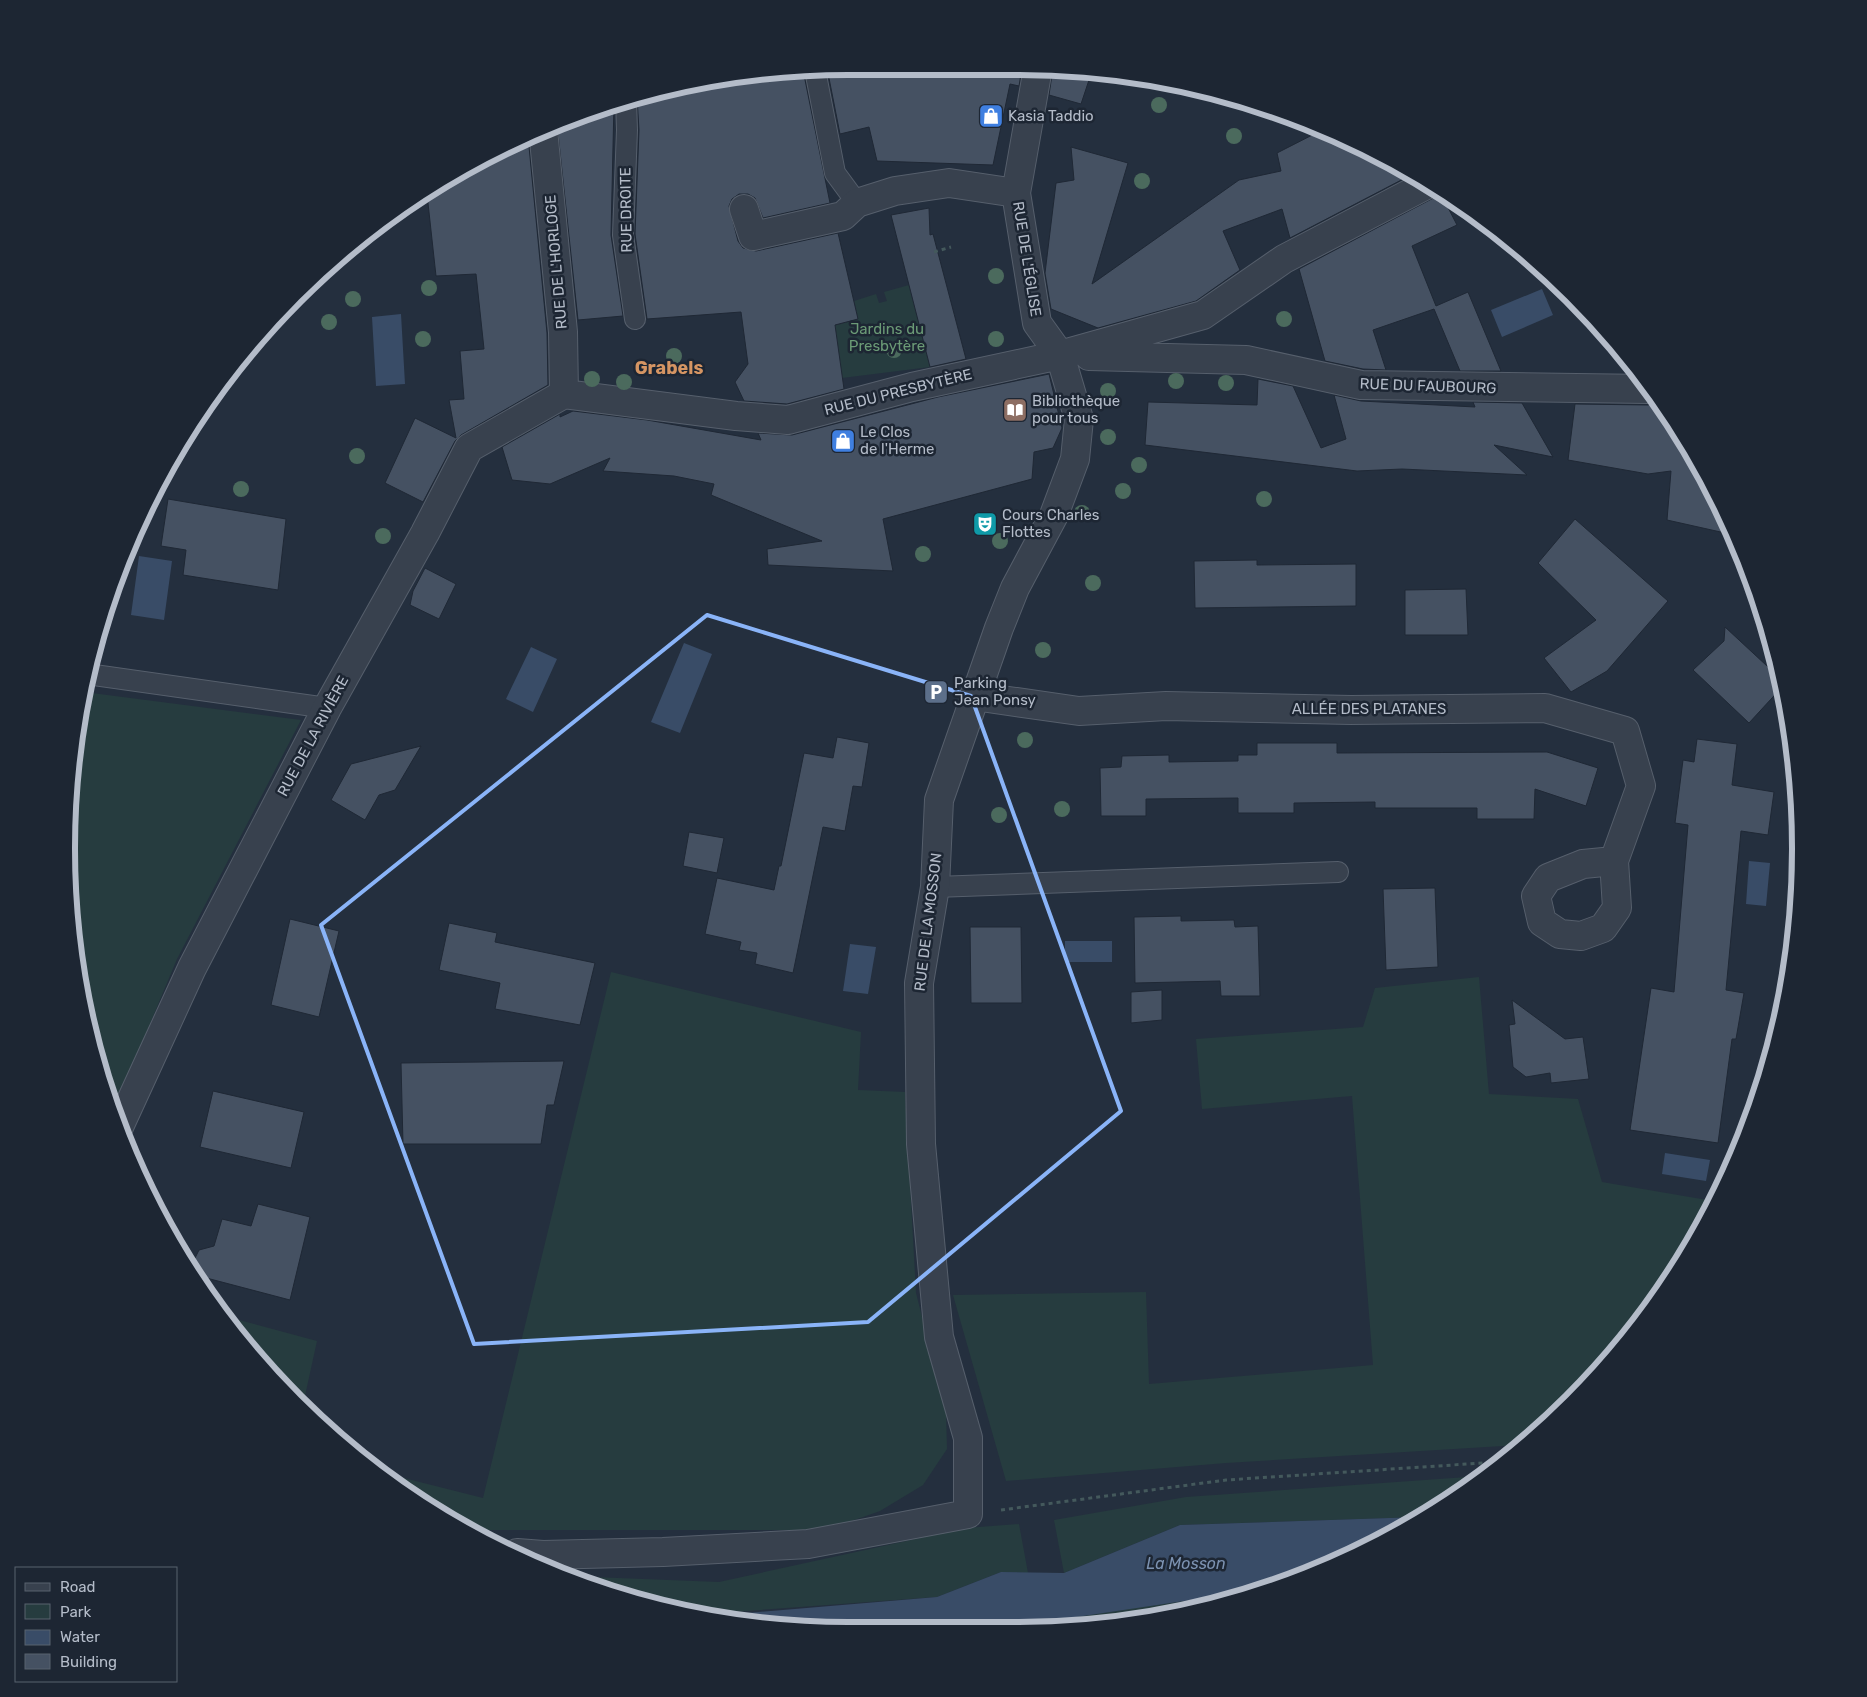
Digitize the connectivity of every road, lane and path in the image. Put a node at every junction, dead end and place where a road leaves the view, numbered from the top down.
1 (816, 76) edge
2 (1037, 76) edge
3 (626, 108) edge
4 (544, 138) edge
5 (1420, 188) edge
6 (1016, 193) junction
7 (857, 203) junction
8 (744, 209) dead end
9 (951, 247) dead end
10 (934, 252) dead end
11 (634, 319) dead end
12 (1060, 355) junction
13 (1640, 389) edge
14 (564, 394) junction
15 (95, 675) edge
16 (974, 696) junction
17 (327, 708) junction
18 (1614, 861) dead end
19 (1338, 872) dead end
20 (935, 887) junction
21 (124, 1118) edge
22 (1488, 1463) edge
23 (968, 1514) junction
24 (533, 1554) edge

1 - 7 lane
2 - 6 street, RUE DE L'ÉGLISE
3 - 11 lane, RUE DROITE
4 - 14 street, RUE DE L'HORLOGE
5 - 12 street
6 - 7 street
6 - 12 street, RUE DE L'ÉGLISE
7 - 8 street
9 - 10 path
12 - 13 street, RUE DU FAUBOURG
12 - 14 street, RUE DU PRESBYTÈRE
12 - 16 street, RUE DE LA MOSSON
14 - 17 street, RUE DE LA RIVIÈRE
15 - 17 lane
16 - 18 street, ALLÉE DES PLATANES
16 - 20 street, RUE DE LA MOSSON
17 - 21 street, RUE DE LA RIVIÈRE
19 - 20 lane
20 - 23 street, RUE DE LA MOSSON
22 - 23 path
23 - 24 street

